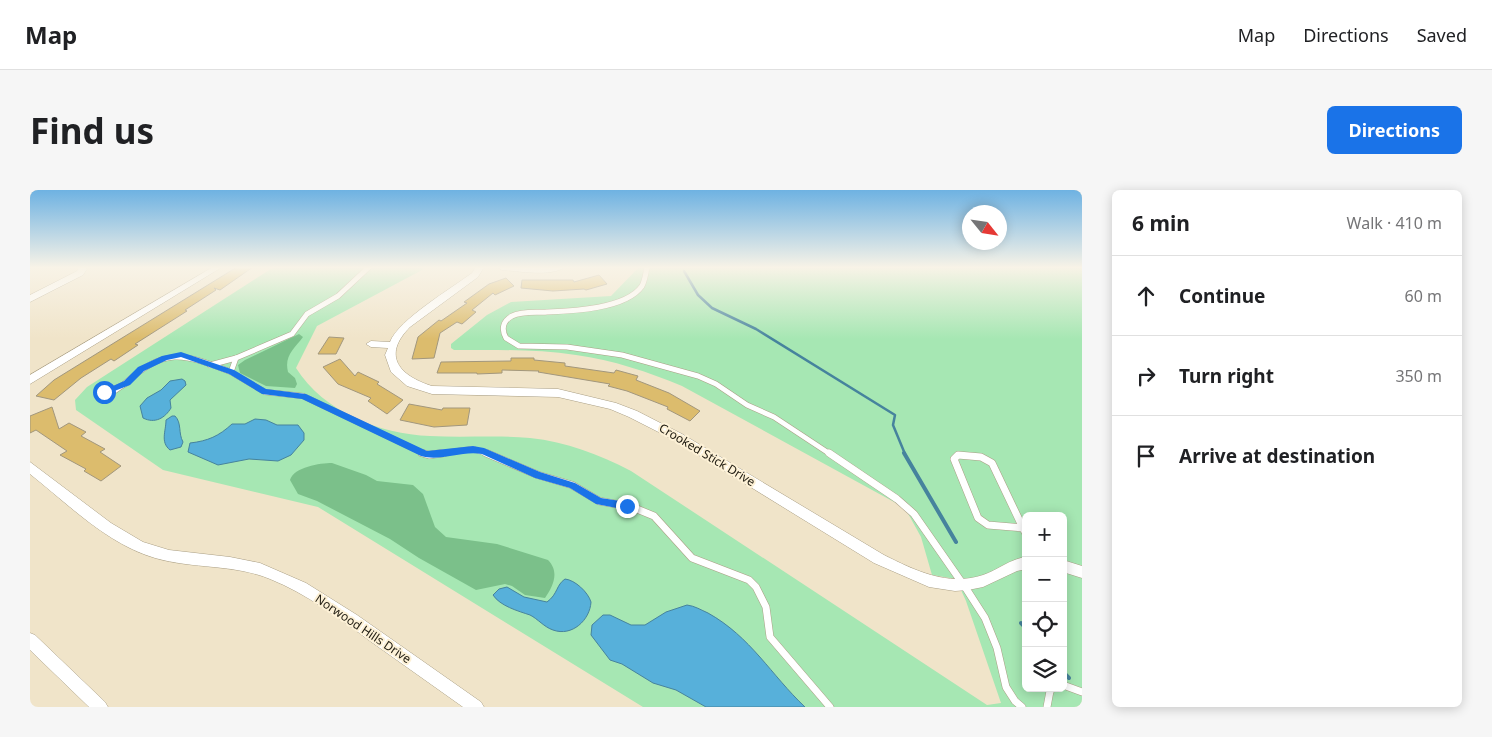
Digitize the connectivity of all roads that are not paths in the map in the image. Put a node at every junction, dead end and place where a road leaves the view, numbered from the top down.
1 (45, 291) edge
2 (177, 291) edge
3 (343, 291) edge
4 (453, 291) edge
5 (636, 291) edge
6 (30, 299) edge
7 (371, 344) dead end
8 (392, 345) junction
9 (236, 358) junction
10 (210, 365) junction
11 (231, 372) junction
12 (30, 380) edge
13 (127, 383) dead end
14 (30, 467) edge
15 (1024, 531) edge
16 (1022, 564) edge
17 (1067, 567) edge
18 (1082, 572) edge
19 (962, 584) junction
20 (30, 640) edge
21 (1067, 686) edge
22 (1050, 692) edge
23 (1082, 692) edge
24 (100, 707) edge
25 (476, 707) edge
26 (830, 707) edge
27 (1022, 707) edge
28 (1047, 707) edge

1 - 6 street
2 - 12 street
3 - 9 lane
4 - 8 street
5 - 19 lane
7 - 8 street
8 - 19 street, Crooked Stick Drive
9 - 10 lane
9 - 11 lane
10 - 11 lane
10 - 13 lane
11 - 26 lane
14 - 25 street, Norwood Hills Drive
15 - 15 lane
16 - 19 street, Crooked Stick Drive
17 - 18 street
19 - 27 lane
20 - 24 street
21 - 23 lane
22 - 28 lane

